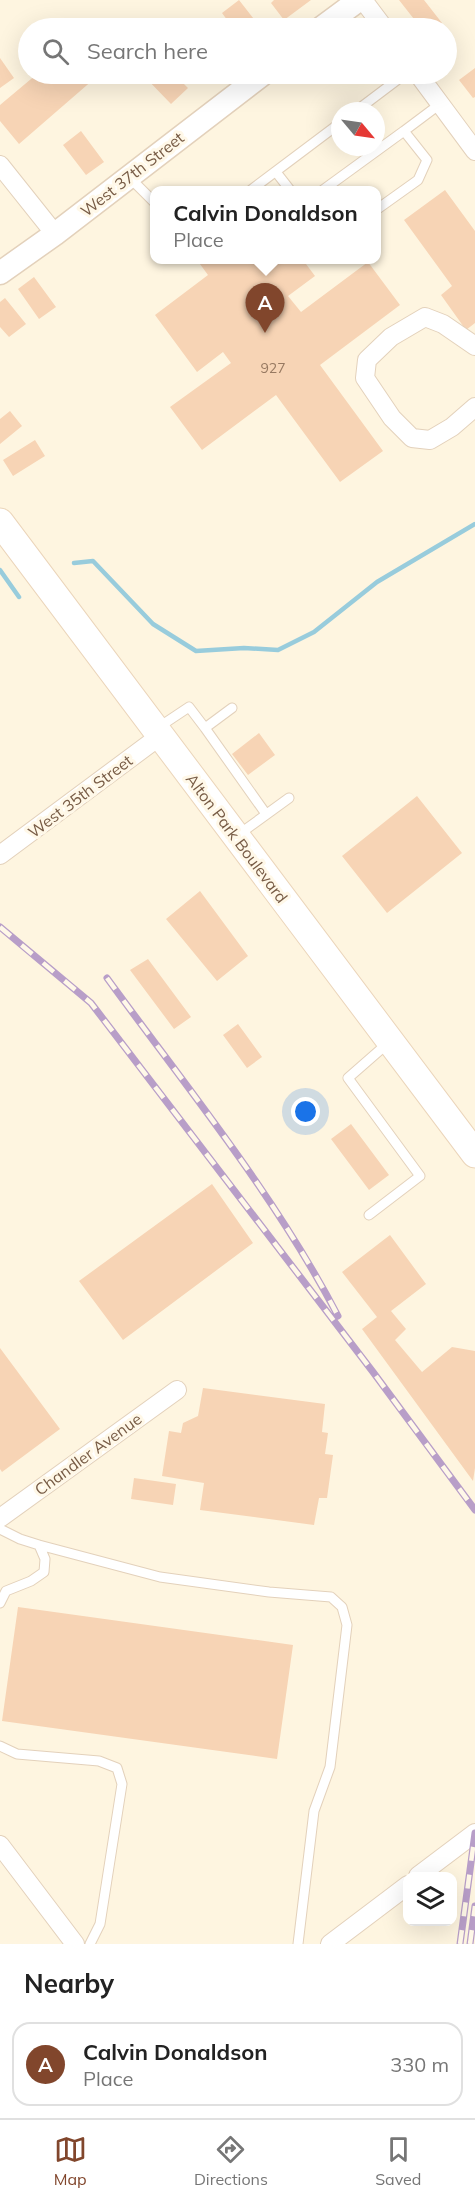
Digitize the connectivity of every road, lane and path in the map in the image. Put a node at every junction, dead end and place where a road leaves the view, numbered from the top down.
1 (350, 3) edge
2 (333, 18) edge
3 (370, 18) edge
4 (250, 84) edge
5 (392, 84) edge
6 (425, 84) edge
7 (368, 102) edge
8 (440, 104) junction
9 (331, 130) edge
10 (404, 131) junction
11 (475, 151) edge
12 (0, 165) edge
13 (276, 172) junction
14 (129, 177) junction
15 (257, 186) edge
16 (287, 186) edge
17 (328, 186) edge
18 (150, 198) edge
19 (381, 206) edge
20 (55, 234) junction
21 (0, 273) edge
22 (475, 346) edge
23 (475, 407) edge
24 (0, 522) edge
25 (232, 708) dead end
26 (205, 728) junction
27 (157, 733) junction
28 (289, 798) dead end
29 (266, 814) junction
30 (236, 836) junction
31 (0, 855) edge
32 (390, 1041) junction
33 (475, 1154) edge
34 (369, 1215) dead end
35 (177, 1390) dead end
36 (0, 1518) edge
37 (0, 1529) edge
38 (39, 1545) junction
39 (0, 1603) edge
40 (0, 1746) edge
41 (475, 1833) edge
42 (0, 1845) edge
43 (423, 1872) edge
44 (403, 1889) edge
45 (75, 1944) edge
46 (90, 1944) edge
47 (298, 1944) edge
48 (330, 1944) edge

1 - 2 street
1 - 3 street
4 - 14 street, West 37th Street
5 - 7 lane
6 - 8 street
8 - 10 lane
8 - 11 street
9 - 13 lane
10 - 17 lane
10 - 19 lane
12 - 20 street
13 - 15 lane
13 - 16 lane
14 - 18 lane
14 - 20 street, West 37th Street
20 - 21 street, West 37th Street
22 - 23 street
24 - 27 main road, Alton Park Boulevard
25 - 26 lane
26 - 27 lane
26 - 29 lane
27 - 30 main road, Alton Park Boulevard
27 - 31 street, West 35th Street
28 - 29 lane
29 - 30 lane
30 - 32 main road, Alton Park Boulevard
32 - 33 main road, Alton Park Boulevard
32 - 34 lane
35 - 36 street, Chandler Avenue
37 - 38 lane
38 - 39 lane
38 - 47 lane
40 - 46 lane
41 - 43 street
42 - 45 street
44 - 48 street

